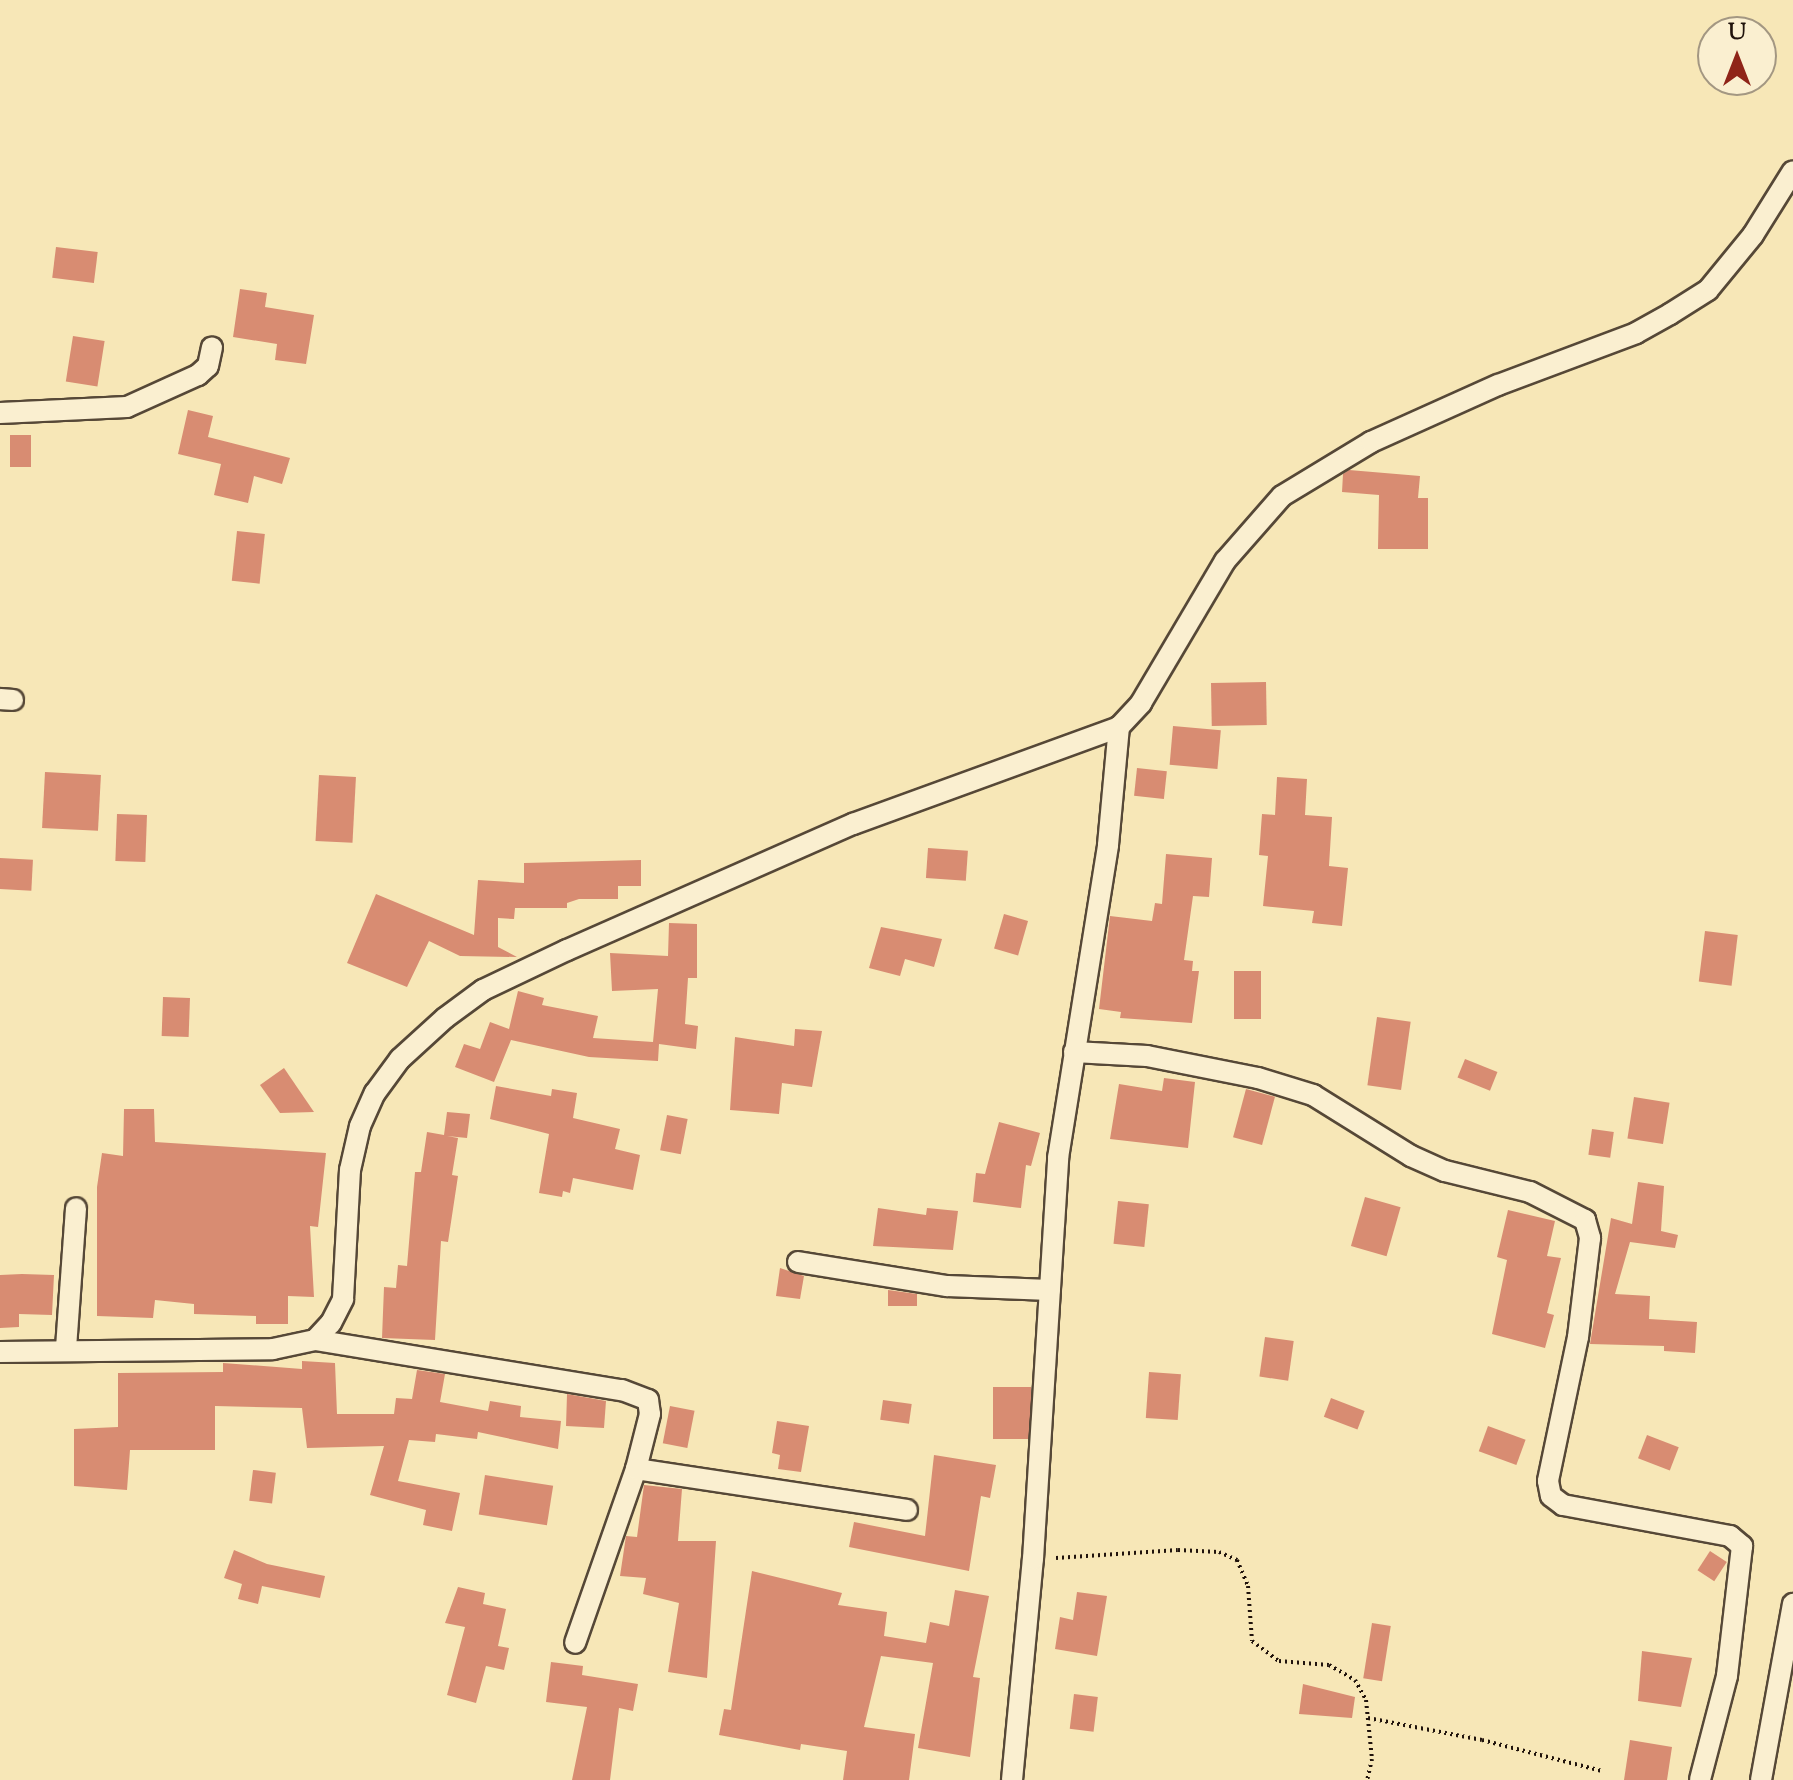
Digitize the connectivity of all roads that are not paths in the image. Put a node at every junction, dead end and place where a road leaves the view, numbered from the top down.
1 (1793, 171) edge
2 (212, 347) dead end
3 (0, 413) edge
4 (1119, 727) junction
5 (1074, 1052) junction
6 (76, 1208) dead end
7 (798, 1262) dead end
8 (1050, 1290) junction
9 (315, 1340) junction
10 (66, 1348) junction
11 (0, 1352) edge
12 (636, 1469) junction
13 (907, 1510) dead end
14 (1793, 1604) edge
15 (575, 1643) dead end
16 (1786, 1685) edge
17 (1012, 1780) edge
18 (1700, 1780) edge
19 (1761, 1780) edge

1 - 4 street
2 - 3 street
4 - 5 street
4 - 9 street
5 - 8 street
5 - 18 street
6 - 10 street
7 - 8 street
8 - 17 street
9 - 10 street
9 - 12 street
10 - 11 street
12 - 13 street
12 - 15 street
14 - 16 street
16 - 19 street

